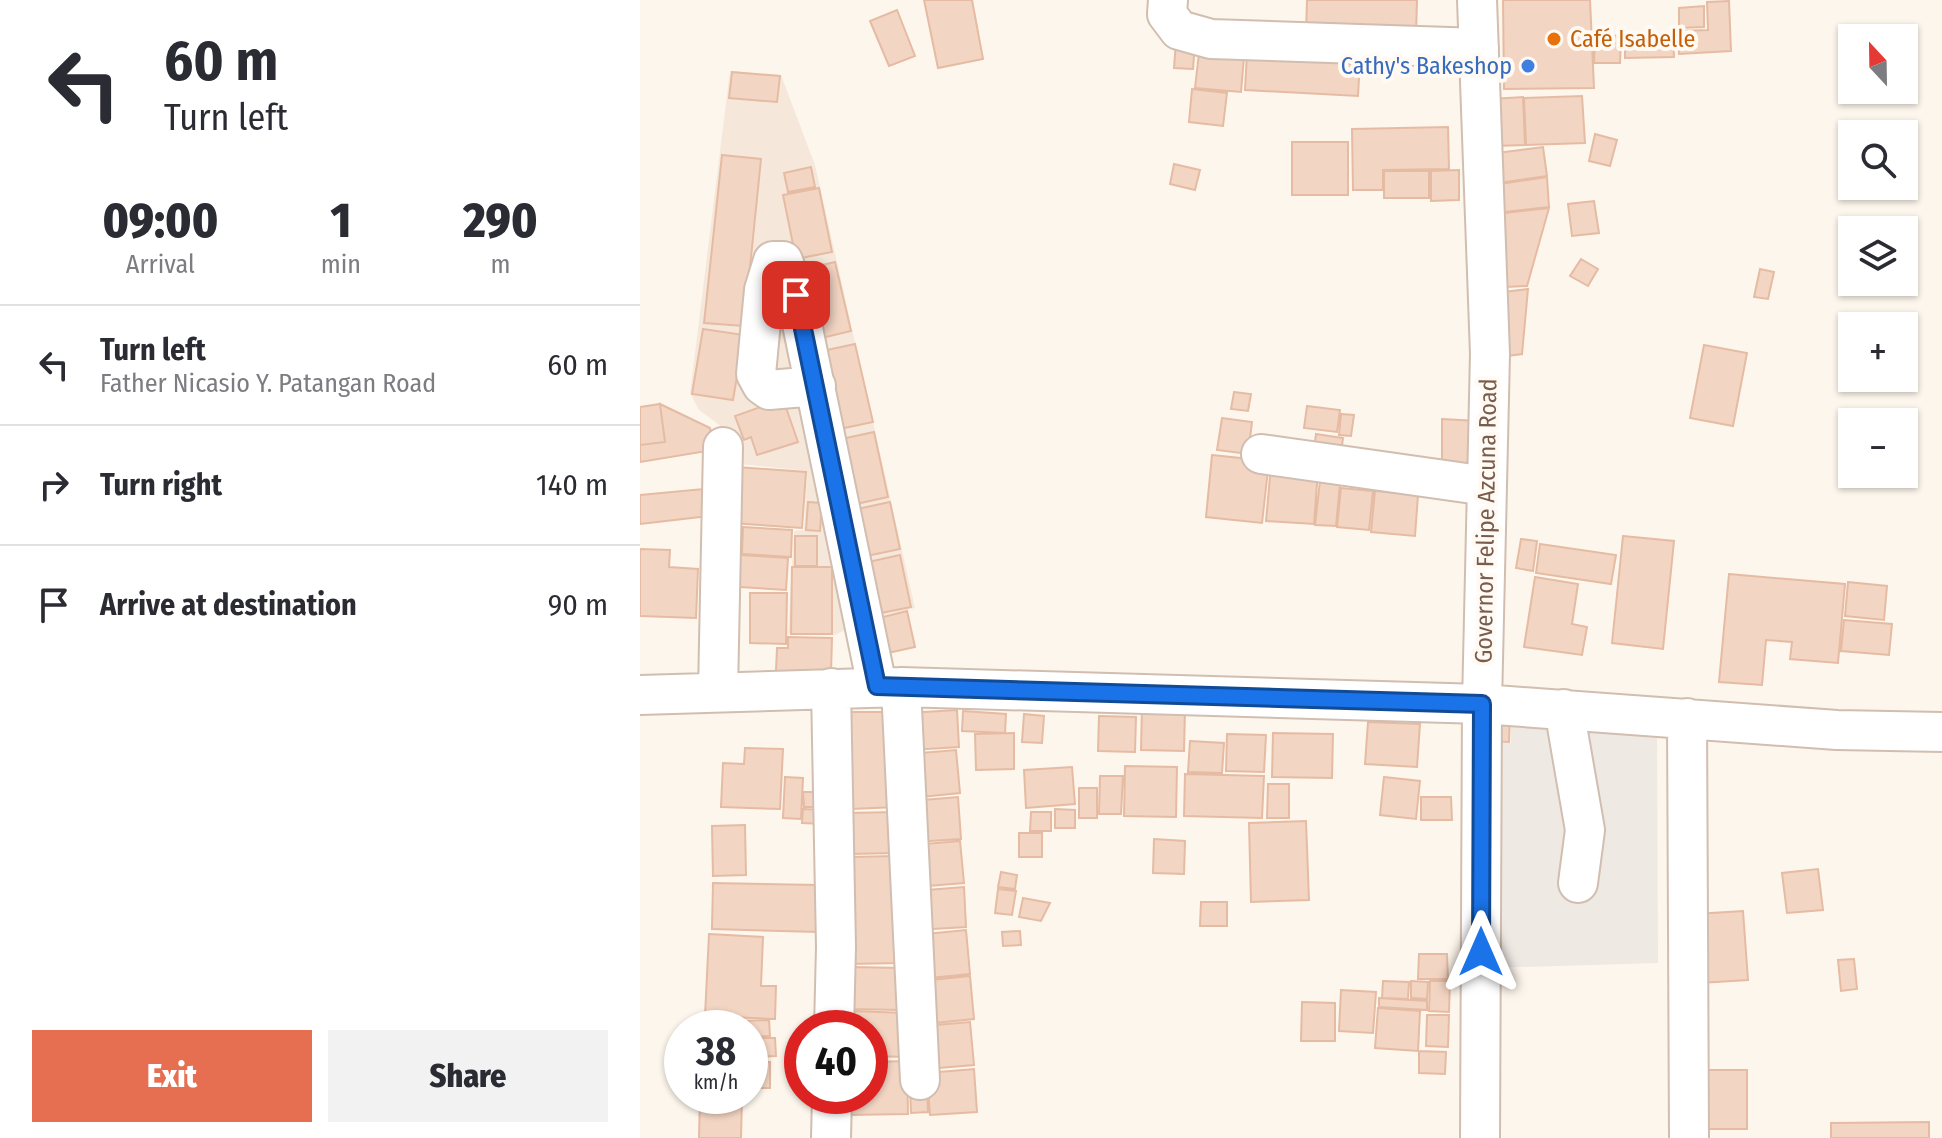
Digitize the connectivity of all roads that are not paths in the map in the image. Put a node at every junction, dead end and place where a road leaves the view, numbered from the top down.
1 (1168, 0) edge
2 (1477, 0) edge
3 (1479, 48) junction
4 (816, 386) dead end
5 (723, 447) dead end
6 (1261, 454) dead end
7 (1487, 486) junction
8 (889, 687) junction
9 (831, 688) junction
10 (718, 692) junction
11 (640, 695) edge
12 (1482, 704) junction
13 (1564, 709) junction
14 (1687, 718) junction
15 (1942, 732) edge
16 (1578, 883) dead end
17 (834, 1010) edge
18 (920, 1080) dead end
19 (832, 1114) edge
20 (831, 1138) edge
21 (1480, 1138) edge
22 (1689, 1138) edge

1 - 3 street
2 - 3 street, Governor Felipe Azcuna Road
3 - 7 street, Governor Felipe Azcuna Road
4 - 8 street
5 - 10 street
6 - 7 street
7 - 12 street, Governor Felipe Azcuna Road
8 - 9 street
8 - 12 street
8 - 18 street
9 - 10 street
9 - 17 street
10 - 11 street
12 - 13 street
12 - 21 street, Governor Felipe Azcuna Road
13 - 14 street
13 - 16 street
14 - 15 street
14 - 22 street
19 - 20 street

